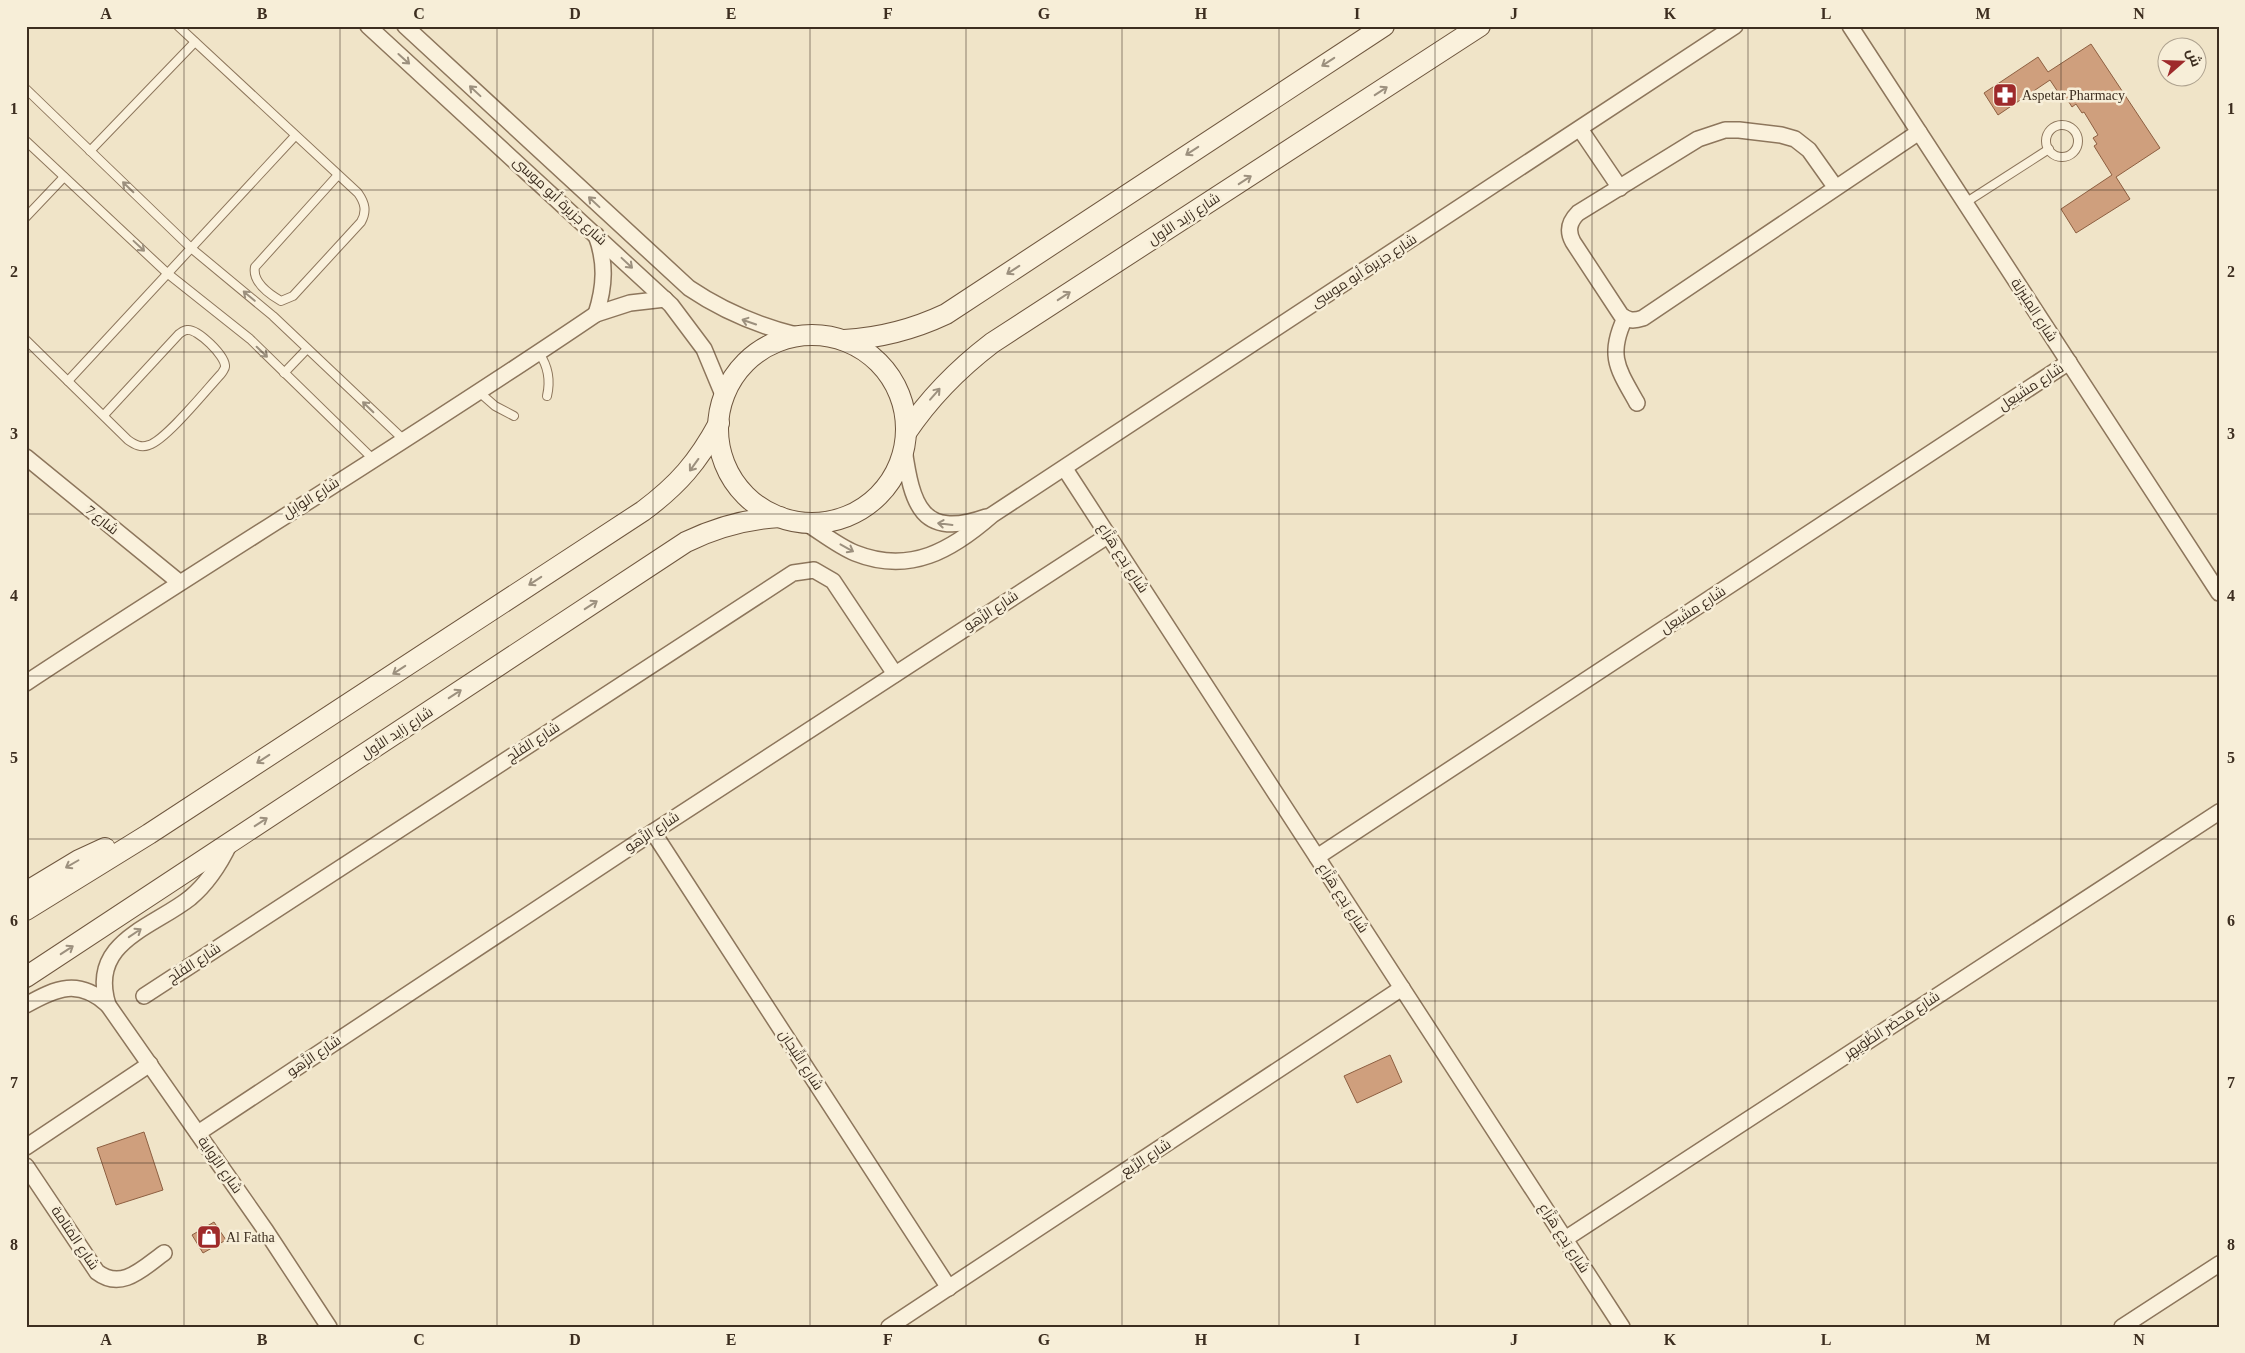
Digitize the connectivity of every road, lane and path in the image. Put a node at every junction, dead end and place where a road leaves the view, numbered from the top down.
1 (178, 26) edge
2 (368, 26) edge
3 (405, 26) edge
4 (1480, 26) edge
5 (1735, 26) edge
6 (1850, 26) edge
7 (1376, 29) edge
8 (195, 42) junction
9 (26, 89) edge
10 (1580, 129) junction
11 (1919, 132) junction
12 (295, 136) junction
13 (26, 142) edge
14 (2048, 149) junction
15 (90, 151) junction
16 (338, 175) junction
17 (64, 177) junction
18 (1620, 188) junction
19 (1836, 188) junction
20 (1965, 202) junction
21 (28, 212) edge
22 (595, 233) junction
23 (191, 248) junction
24 (167, 273) junction
25 (664, 299) junction
26 (596, 314) junction
27 (1625, 318) junction
28 (796, 335) junction
29 (26, 340) edge
30 (844, 340) junction
31 (307, 349) junction
32 (539, 352) junction
33 (2069, 362) junction
34 (284, 373) junction
35 (68, 381) junction
36 (479, 392) junction
37 (547, 396) dead end
38 (724, 397) junction
39 (1637, 403) dead end
40 (104, 416) junction
41 (514, 416) dead end
42 (719, 423) junction
43 (404, 440) junction
44 (905, 441) junction
45 (26, 457) edge
46 (373, 459) junction
47 (1065, 469) junction
48 (992, 515) junction
49 (780, 517) junction
50 (806, 523) junction
51 (1109, 535) junction
52 (178, 582) junction
53 (2219, 593) edge
54 (895, 674) junction
55 (26, 683) edge
56 (2219, 812) edge
57 (653, 832) junction
58 (149, 834) junction
59 (230, 843) junction
60 (1316, 857) junction
61 (26, 892) edge
62 (26, 910) edge
63 (26, 977) edge
64 (1402, 988) junction
65 (144, 996) dead end
66 (26, 1005) edge
67 (108, 1005) junction
68 (150, 1064) junction
69 (198, 1133) junction
70 (26, 1146) edge
71 (26, 1166) edge
72 (1565, 1239) junction
73 (164, 1253) dead end
74 (2219, 1264) edge
75 (949, 1288) junction
76 (329, 1327) edge
77 (889, 1327) edge
78 (1622, 1327) edge
79 (2122, 1327) edge

1 - 8 lane
2 -> 22 street, شارع جزيرة أبو موسى
28 -> 3 street, شارع جزيرة أبو موسى
44 -> 4 main road, شارع زايد الأول
5 - 10 street, شارع جزيرة أبو موسى
6 - 11 street, شارع المِنَيزلة
7 -> 30 main road
8 - 12 lane
8 - 15 lane
9 - 15 lane
10 - 18 street
10 - 47 street, شارع جزيرة أبو موسى
11 - 19 street
11 - 20 street, شارع المِنَيزلة
12 - 16 lane
12 - 23 lane
13 - 17 lane
14 - 14 lane
14 - 20 lane
23 -> 15 lane
16 - 16 lane
17 - 21 lane
17 -> 24 lane
18 - 19 street
18 - 27 street
19 - 27 street
20 - 33 street, شارع المِنَيزلة
22 -> 25 street, شارع جزيرة أبو موسى
22 - 26 street
23 - 24 lane
31 -> 23 lane
24 -> 34 lane
24 - 35 lane
25 - 26 street, شارع الوابِل
25 - 38 street, شارع جزيرة أبو موسى
26 - 32 street, شارع الوابِل
27 - 39 street
28 - 30 main road
28 - 38 main road
29 - 35 lane
30 - 44 main road
31 - 34 lane
43 -> 31 lane
32 - 36 street, شارع الوابِل
32 - 37 lane
33 - 53 street, شارع المِنَيزلة
33 - 60 street, شارع مشَيعِل
34 - 46 lane
35 - 40 lane
36 - 41 lane
36 - 43 street, شارع الوابِل
38 - 42 main road
40 - 40 lane
42 - 49 main road
42 -> 58 main road
43 - 46 street, شارع الوابِل
48 -> 44 street, شارع جزيرة أبو موسى
44 - 50 main road
45 - 52 street, شارع 7
46 - 52 street, شارع الوابِل
47 - 48 street, شارع جزيرة أبو موسى
47 - 51 street, شارع بَدع هَزَّاع
50 -> 48 street, شارع جزيرة أبو موسى
49 - 50 main road
59 -> 49 main road, شارع زايد الأول
51 - 54 street, شارع الزَّهو
51 - 60 street, شارع بَدع هَزَّاع
52 - 55 street, شارع الوابِل
54 - 57 street, شارع الزَّهو
54 - 65 street, شارع الفَلَج
56 - 72 street, شارع مَحضَر الظِّوَيِهِر
57 - 69 street, شارع الزَّهو
57 - 75 street, شارع التِّيجان
58 -> 61 main road
58 - 62 main road
63 -> 59 main road, شارع زايد الأول
67 -> 59 street, شارع الرُواية
60 - 64 street, شارع بَدع هَزَّاع
64 - 72 street, شارع بَدع هَزَّاع
64 - 75 street, شارع الرِّيع
66 - 67 street, شارع الرُواية
67 - 68 street, شارع الرُواية
68 - 69 street, شارع الرُواية
68 - 70 street
69 - 76 street, شارع الرُواية
71 - 73 street, شارع المَتامة
72 - 78 street, شارع بَدع هَزَّاع
74 - 79 street
75 - 77 street, شارع الرِّيع

